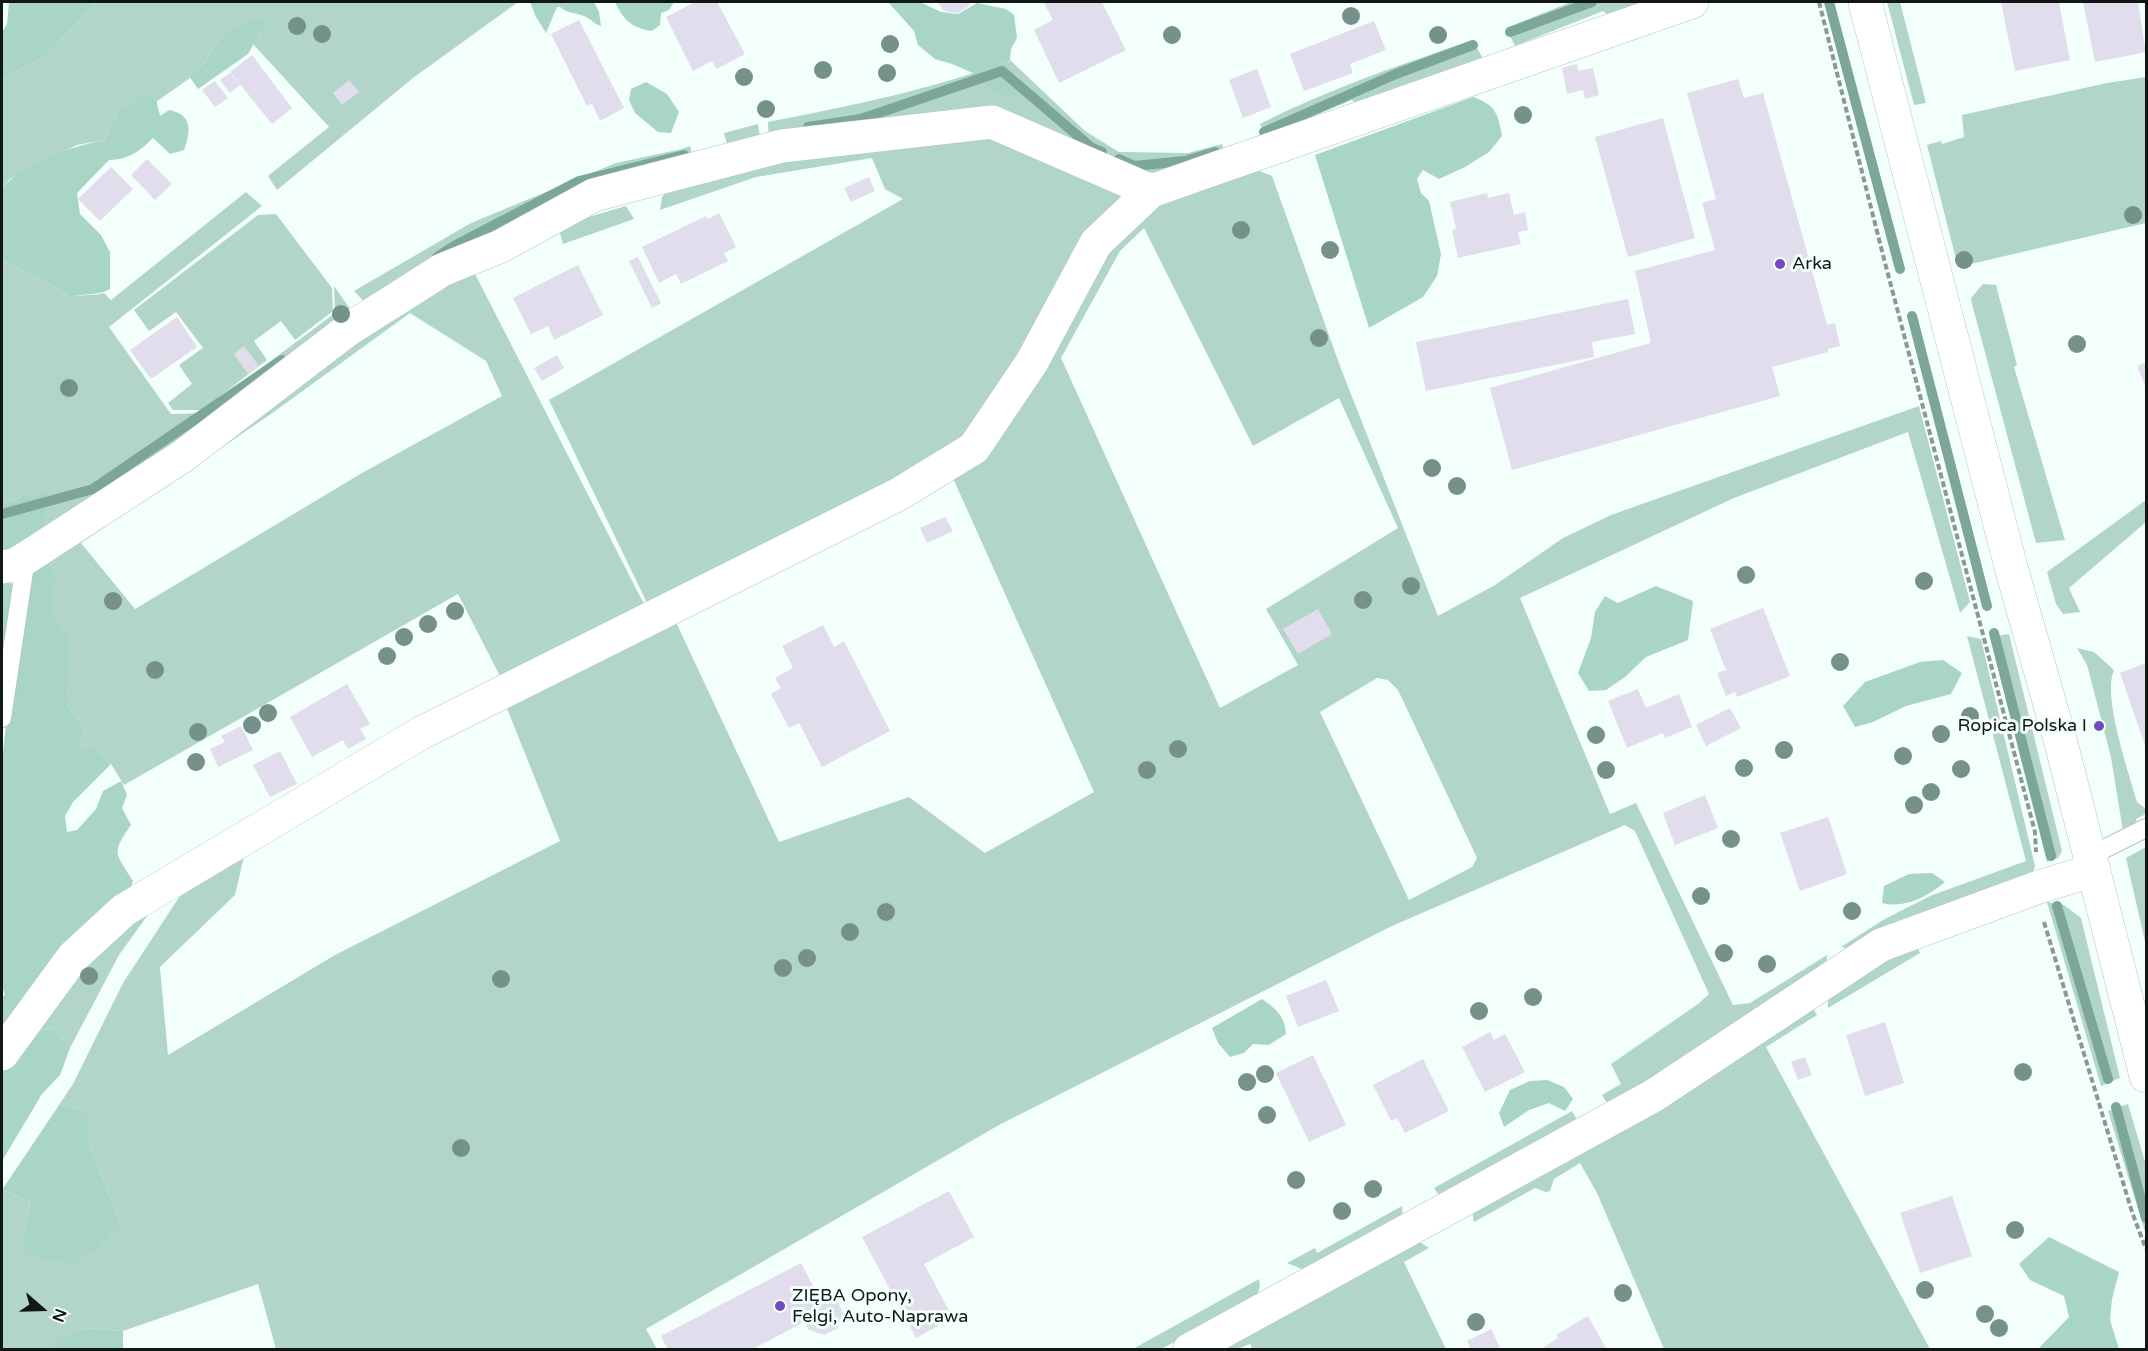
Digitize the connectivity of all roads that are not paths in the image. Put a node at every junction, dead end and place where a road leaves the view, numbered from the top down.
1 (1692, 2) edge
2 (1865, 2) edge
3 (1151, 190) junction
4 (14, 562) edge
5 (2, 718) edge
6 (2146, 828) edge
7 (2092, 863) junction
8 (2, 1054) edge
9 (2146, 1076) edge
10 (1189, 1350) edge

1 - 3 street
2 - 7 street
3 - 4 street
3 - 8 street
4 - 5 lane
6 - 7 lane
7 - 9 street
7 - 10 street

